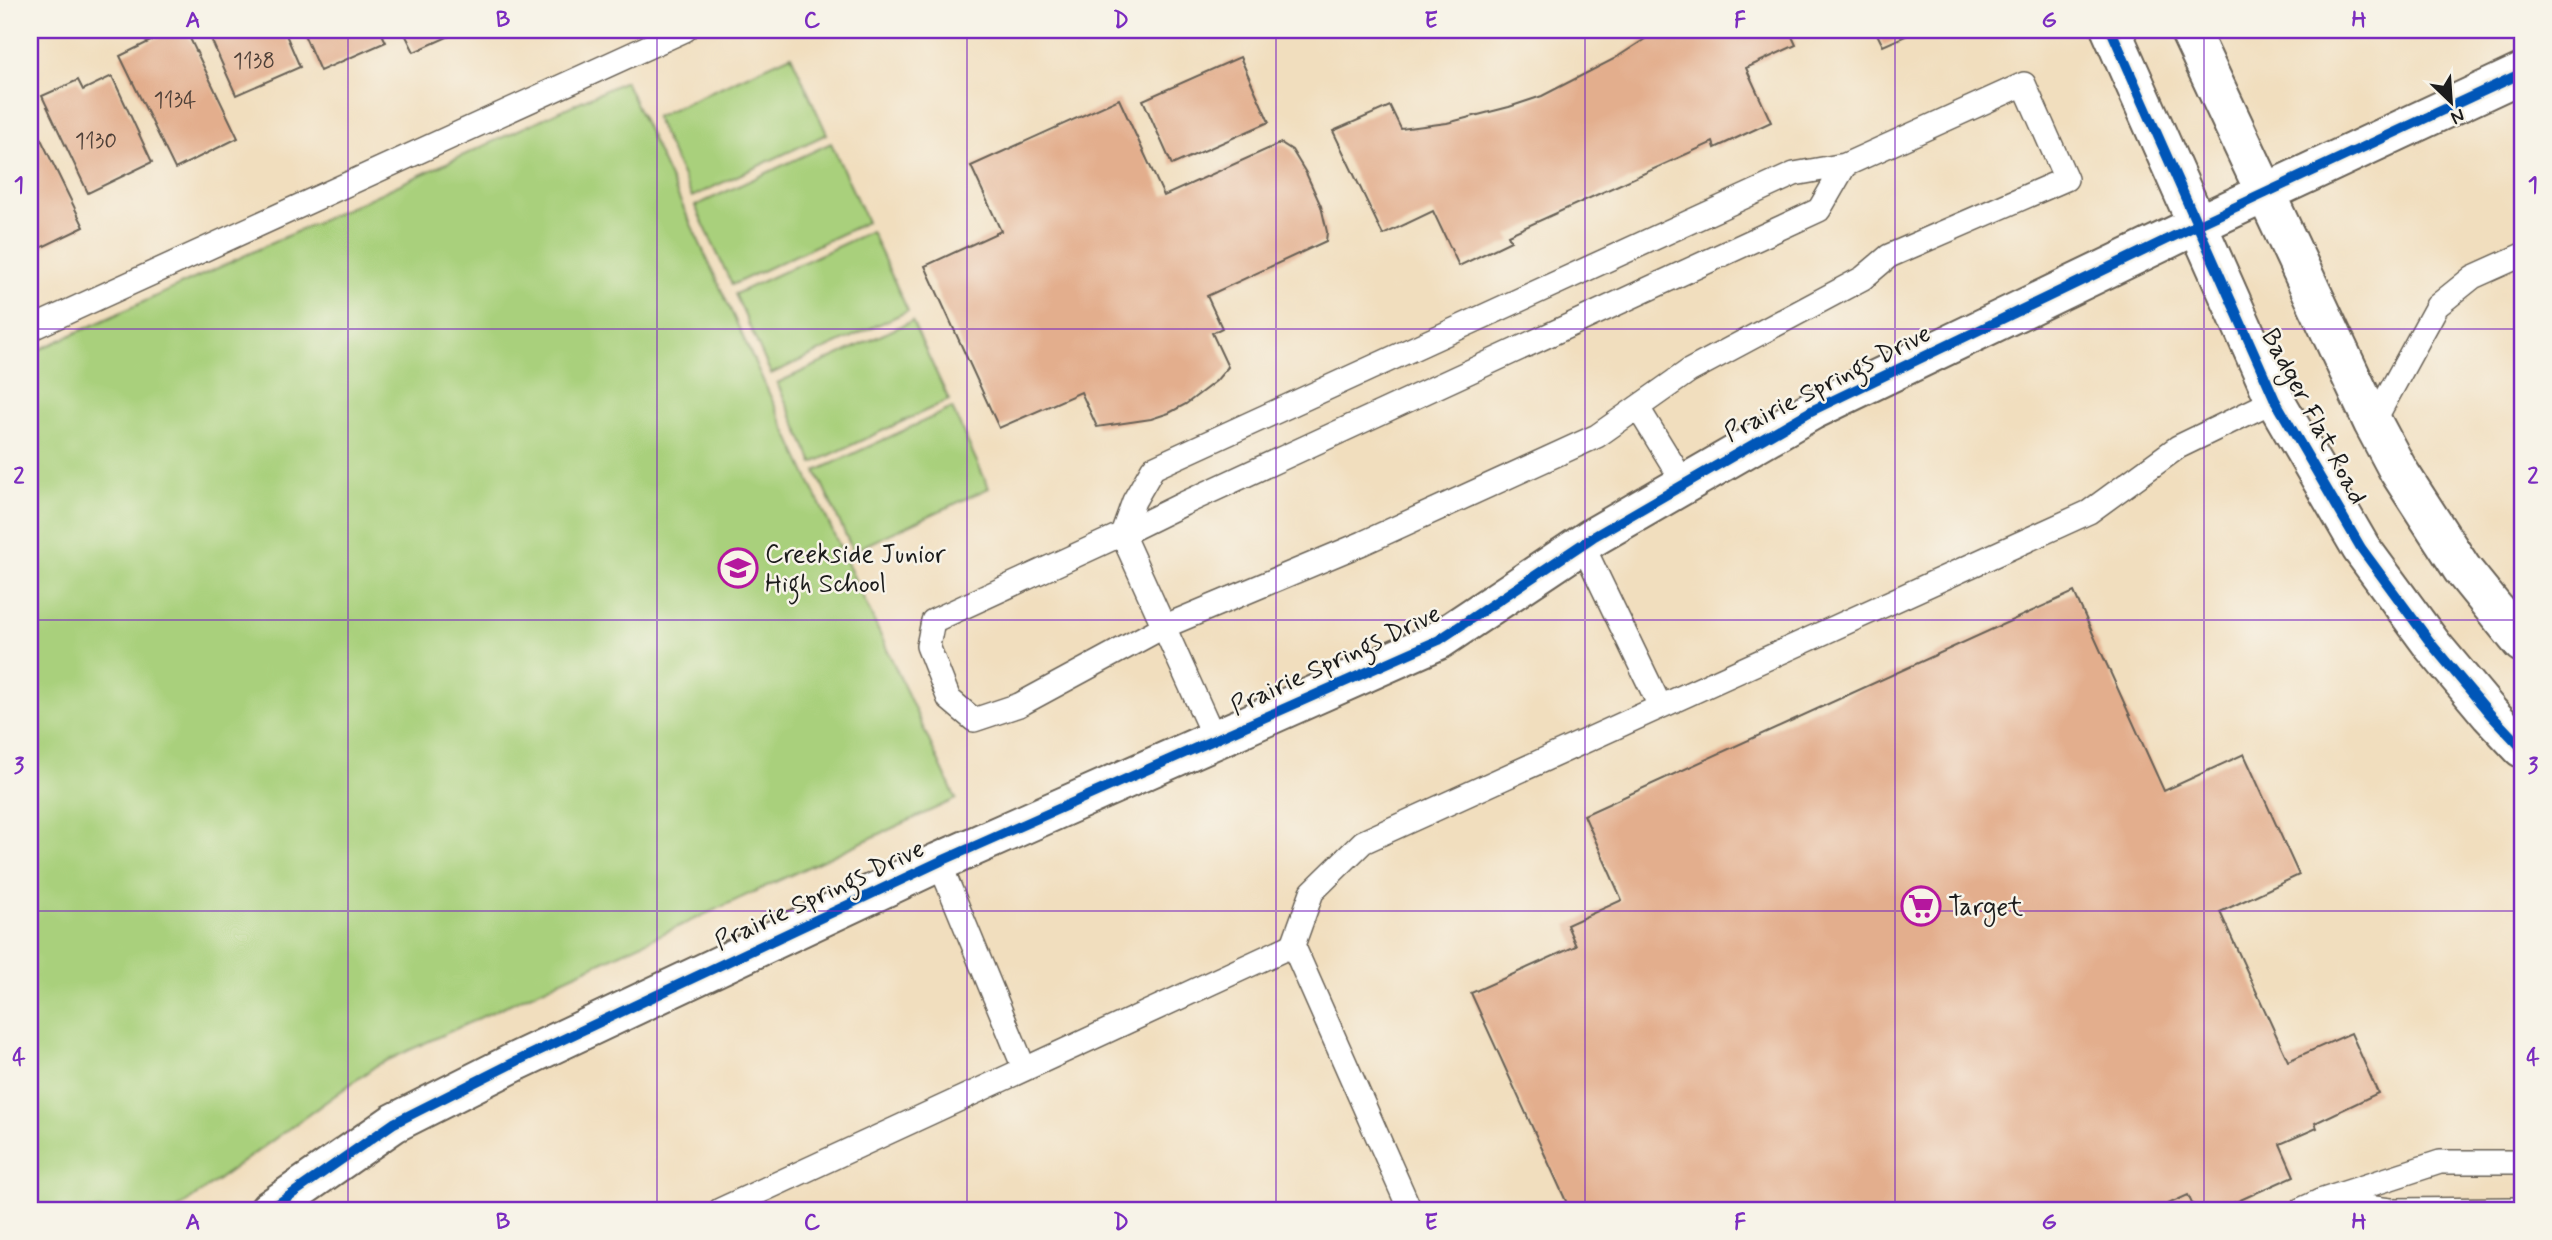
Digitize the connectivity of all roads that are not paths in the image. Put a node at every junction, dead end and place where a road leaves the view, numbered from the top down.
1 (685, 30) edge
2 (2111, 30) edge
3 (2189, 30) edge
4 (2522, 72) edge
5 (1845, 165) junction
6 (2264, 194) junction
7 (2197, 225) junction
8 (2522, 255) edge
9 (30, 329) edge
10 (2275, 400) junction
11 (1638, 408) junction
12 (2372, 423) junction
13 (1684, 483) junction
14 (1122, 534) junction
15 (1582, 544) junction
16 (1163, 626) junction
17 (2522, 643) edge
18 (1660, 706) junction
19 (1216, 740) junction
20 (2522, 748) edge
21 (939, 862) junction
22 (1293, 945) junction
23 (1024, 1068) junction
24 (2522, 1162) edge
25 (2310, 1206) edge
26 (2522, 1209) edge
27 (269, 1210) edge
28 (719, 1210) edge
29 (1410, 1210) edge

1 - 9 lane
2 - 7 street, Badger Flat Road
3 - 6 street, Badger Flat Road
4 - 6 street, Prairie Springs Drive
5 - 11 lane
5 - 14 lane
5 - 14 lane
6 - 7 street, Prairie Springs Drive
6 - 12 street, Badger Flat Road
7 - 10 street, Badger Flat Road
7 - 13 street, Prairie Springs Drive
8 - 12 lane
10 - 18 lane
10 - 20 street, Badger Flat Road
11 - 13 lane
11 - 16 lane
12 - 17 street, Badger Flat Road
13 - 15 street, Prairie Springs Drive
14 - 16 lane
14 - 16 lane
15 - 18 lane
15 - 19 street, Prairie Springs Drive
16 - 19 lane
18 - 22 lane
19 - 21 street, Prairie Springs Drive
21 - 23 lane
21 - 27 street, Prairie Springs Drive
22 - 23 lane
22 - 29 lane
23 - 28 lane
24 - 25 lane
25 - 26 lane

